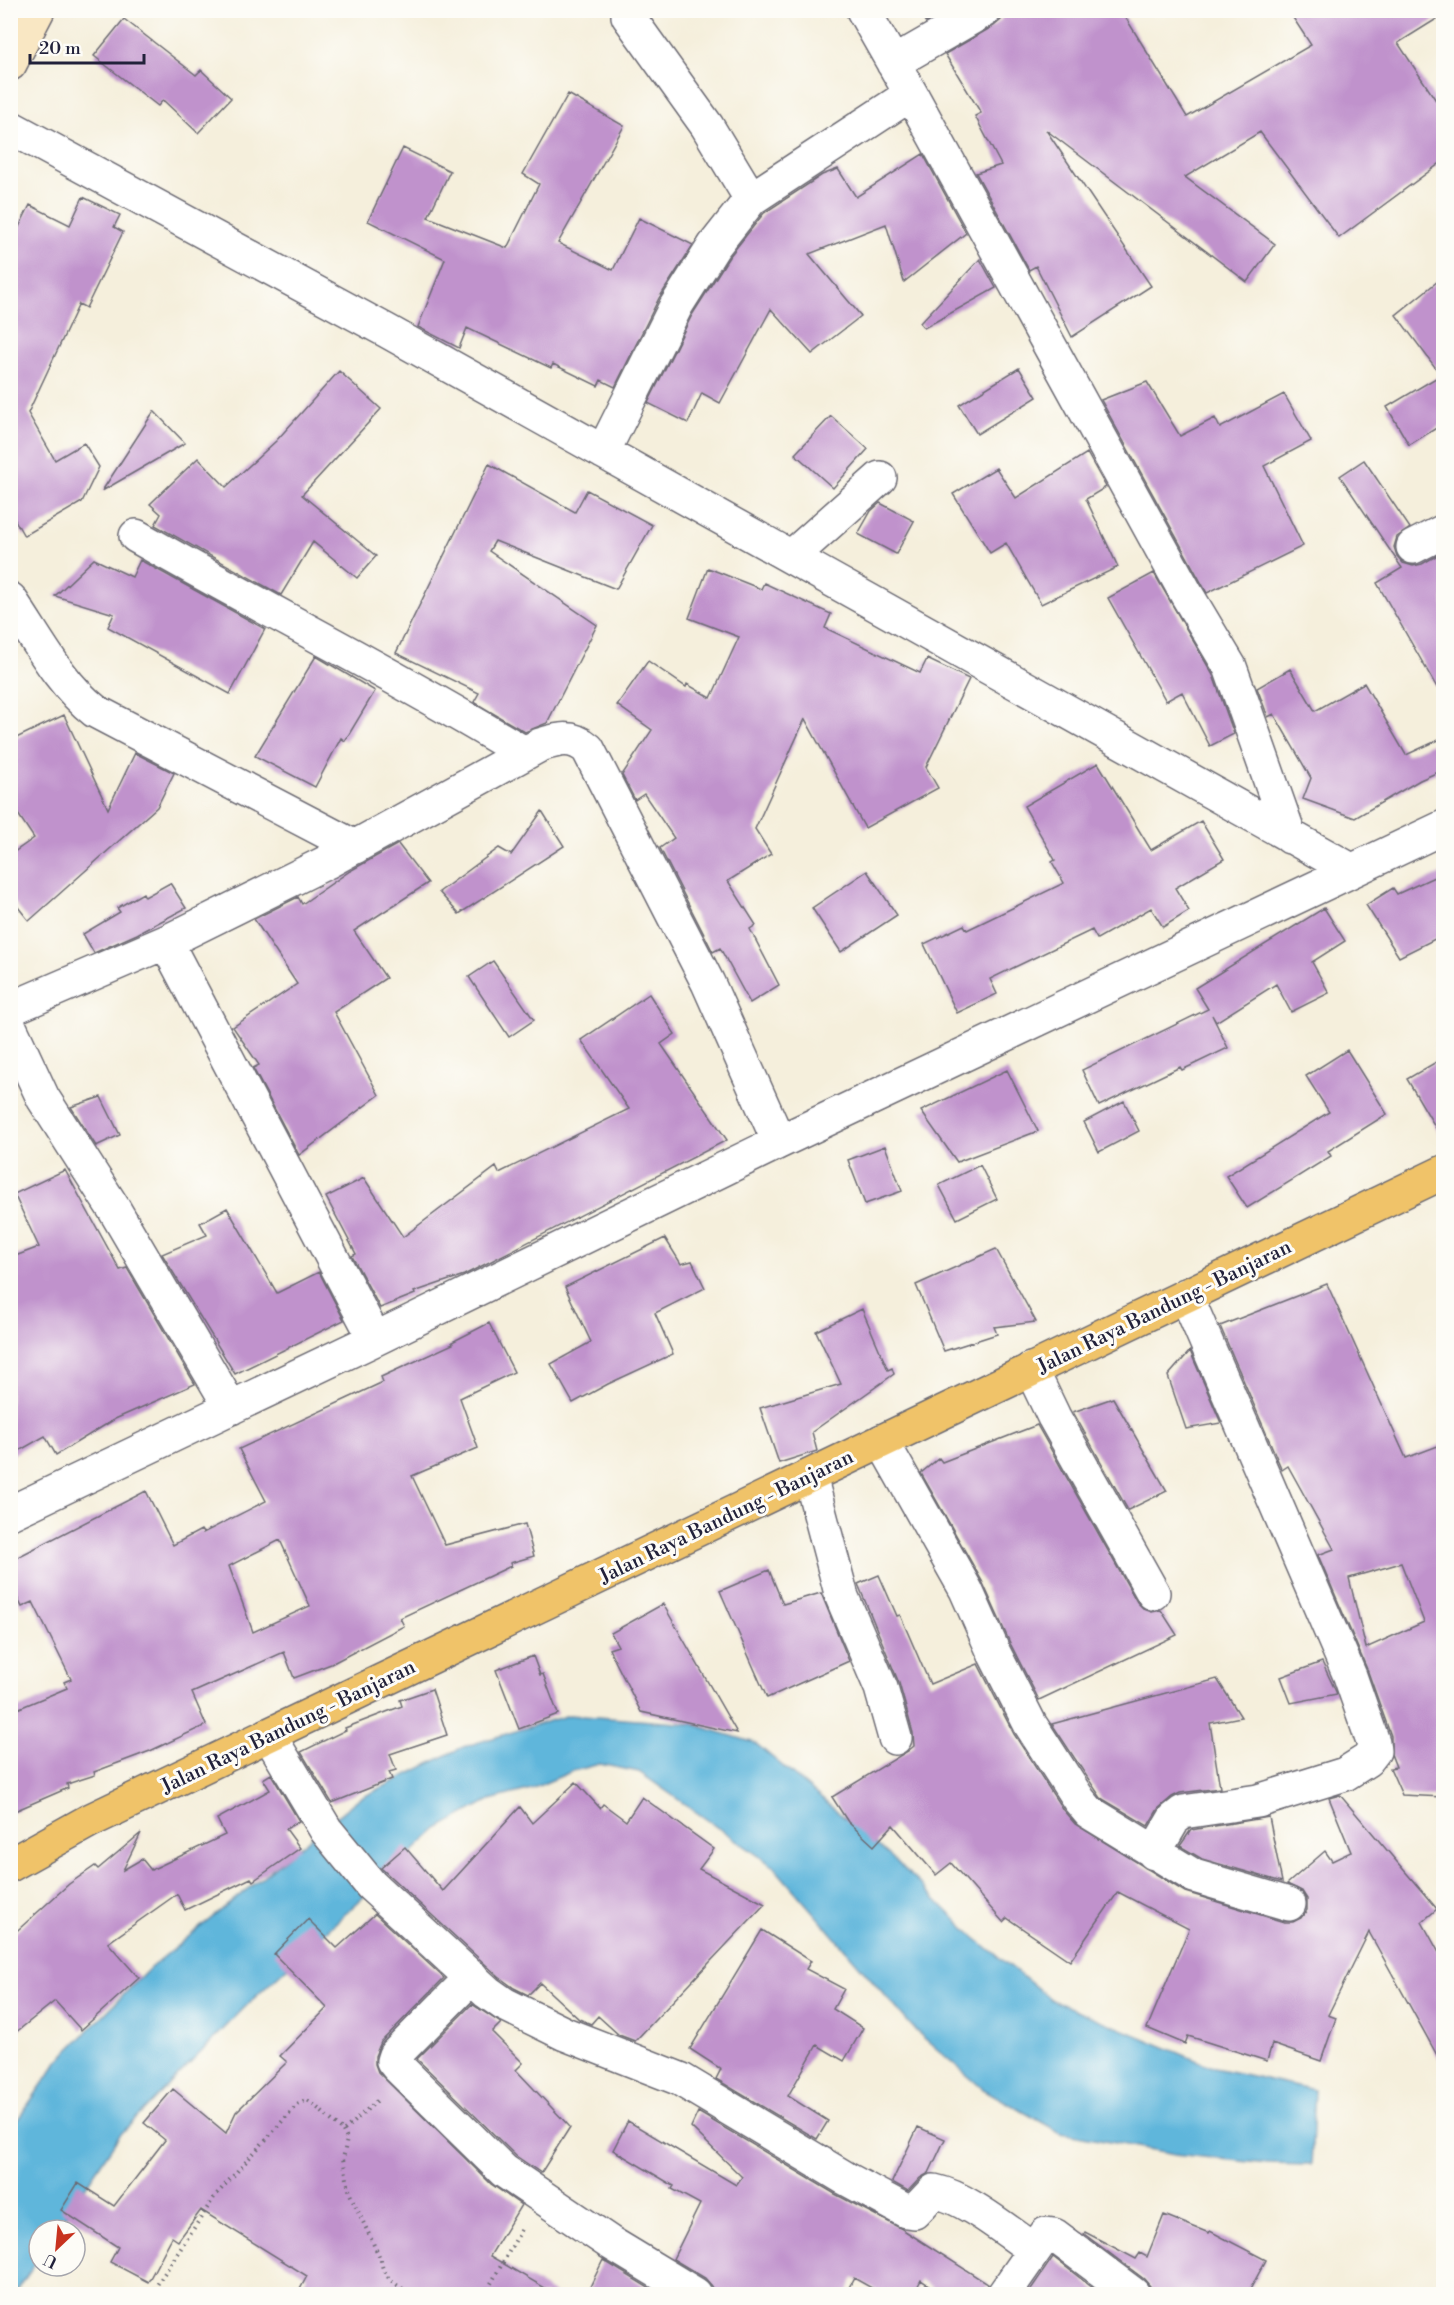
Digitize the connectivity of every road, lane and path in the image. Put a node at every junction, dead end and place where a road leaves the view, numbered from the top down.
1 (38, 10) edge
2 (863, 10) edge
3 (985, 10) edge
4 (628, 16) dead end
5 (893, 63) junction
6 (10, 64) edge
7 (911, 94) junction
8 (10, 127) edge
9 (751, 199) junction
10 (603, 452) junction
11 (880, 478) dead end
12 (1443, 531) edge
13 (136, 536) dead end
14 (1413, 547) dead end
15 (791, 557) junction
16 (10, 599) edge
17 (524, 753) junction
18 (1443, 826) edge
19 (1290, 837) junction
20 (355, 847) junction
21 (1351, 870) junction
22 (166, 942) junction
23 (10, 1009) edge
24 (10, 1028) edge
25 (779, 1142) junction
26 (1443, 1172) edge
27 (1186, 1295) junction
28 (375, 1339) junction
29 (1031, 1370) junction
30 (231, 1408) junction
31 (882, 1441) junction
32 (810, 1476) junction
33 (10, 1514) edge
34 (1154, 1593) dead end
35 (270, 1735) junction
36 (896, 1738) dead end
37 (1154, 1853) junction
38 (10, 1865) edge
39 (1289, 1904) dead end
40 (472, 1977) junction
41 (406, 2076) junction
42 (343, 2131) junction
43 (542, 2196) junction
44 (1033, 2249) junction
45 (151, 2295) edge
46 (411, 2295) edge
47 (485, 2295) edge
48 (695, 2295) edge
49 (1004, 2295) edge
50 (1133, 2295) edge

1 - 6 main road
2 - 5 street
3 - 5 street
4 - 9 street
5 - 7 street
7 - 9 street
7 - 19 street
8 - 10 street
9 - 10 street
10 - 15 street
11 - 15 street
12 - 14 street
13 - 17 street
15 - 19 street
16 - 20 street
17 - 20 street
17 - 25 street
18 - 21 street
19 - 21 street
20 - 22 street
21 - 25 street
22 - 23 street
22 - 28 street
24 - 30 street
25 - 28 street
26 - 27 main road, Jalan Raya Bandung - Banjaran
27 - 29 main road, Jalan Raya Bandung - Banjaran
27 - 37 street
28 - 30 street
29 - 31 main road, Jalan Raya Bandung - Banjaran
29 - 34 street
30 - 33 street
31 - 32 main road, Jalan Raya Bandung - Banjaran
31 - 37 street
32 - 35 main road, Jalan Raya Bandung - Banjaran
32 - 36 street
35 - 38 main road, Jalan Raya Bandung - Banjaran
35 - 40 street
37 - 39 street
40 - 41 street
40 - 44 street
41 - 42 path
41 - 43 street
42 - 45 path
42 - 46 path
43 - 47 path
43 - 48 street
44 - 49 street
44 - 50 street

